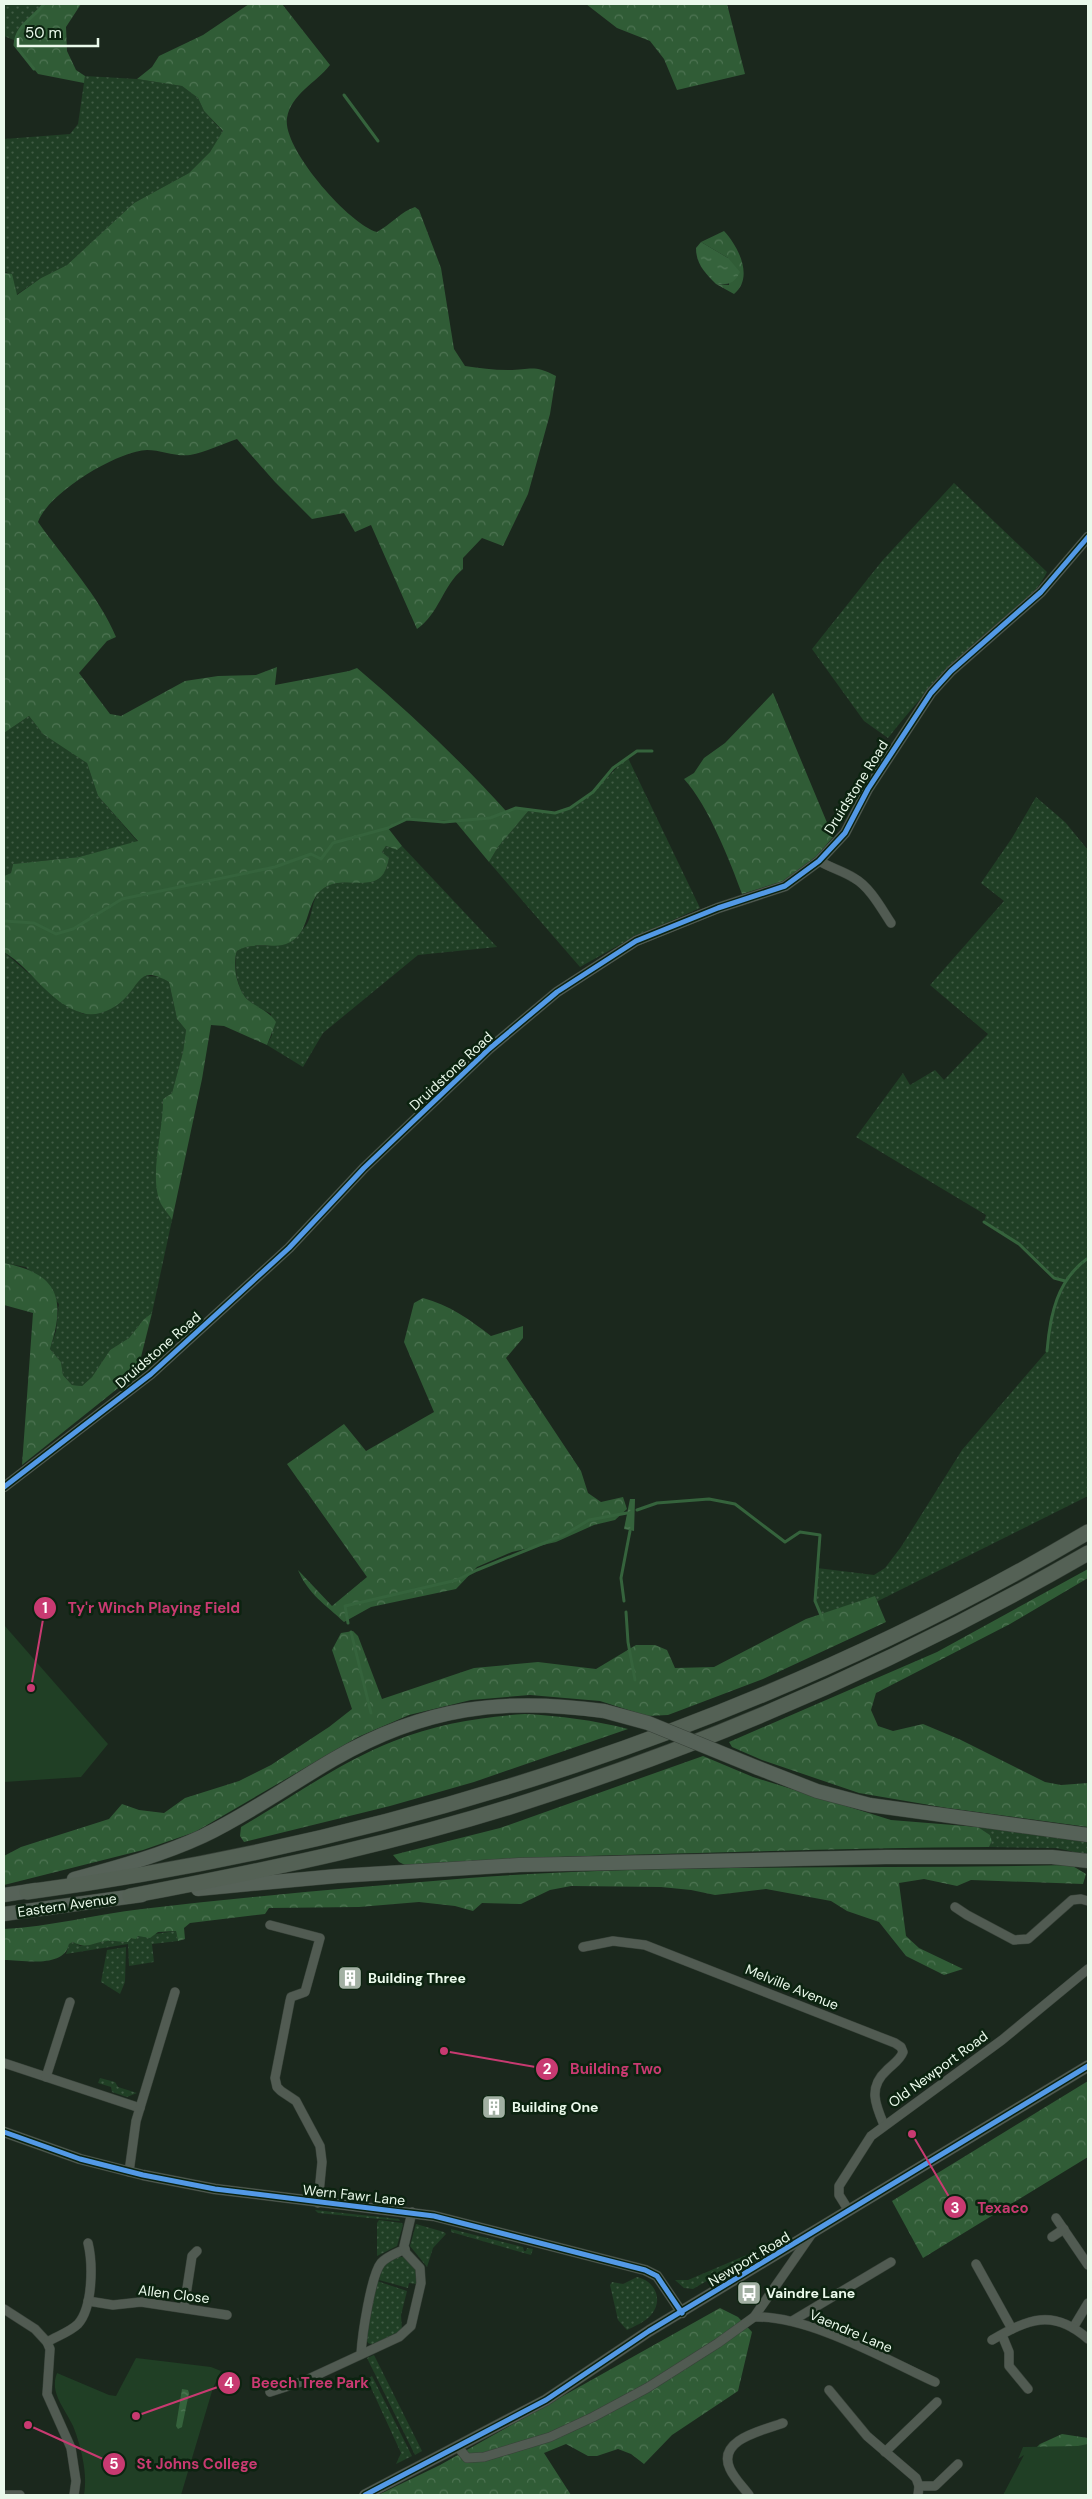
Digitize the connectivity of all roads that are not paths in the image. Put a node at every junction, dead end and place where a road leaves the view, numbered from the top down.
1 (1088, 537) edge
2 (819, 861) junction
3 (891, 923) dead end
4 (4, 1487) edge
5 (1088, 1532) edge
6 (1088, 1554) edge
7 (1088, 1835) edge
8 (1088, 1861) edge
9 (27, 1892) junction
10 (4, 1895) edge
11 (130, 1896) junction
12 (1088, 1901) edge
13 (956, 1907) dead end
14 (4, 1914) edge
15 (270, 1926) dead end
16 (583, 1947) dead end
17 (1088, 1969) edge
18 (175, 1992) dead end
19 (70, 2002) dead end
20 (4, 2063) edge
21 (1088, 2066) edge
22 (46, 2077) junction
23 (140, 2108) junction
24 (884, 2125) junction
25 (4, 2132) edge
26 (129, 2172) junction
27 (318, 2203) junction
28 (849, 2211) junction
29 (412, 2212) junction
30 (1056, 2218) dead end
31 (1064, 2230) junction
32 (811, 2235) junction
33 (1052, 2237) dead end
34 (88, 2244) dead end
35 (405, 2249) junction
36 (197, 2252) dead end
37 (891, 2262) dead end
38 (976, 2264) dead end
39 (1088, 2265) edge
40 (88, 2301) junction
41 (1088, 2302) edge
42 (184, 2308) junction
43 (4, 2309) edge
44 (682, 2312) junction
45 (227, 2314) dead end
46 (754, 2317) junction
47 (792, 2321) junction
48 (1073, 2328) junction
49 (1012, 2329) junction
50 (1002, 2335) junction
51 (1088, 2339) edge
52 (992, 2340) dead end
53 (47, 2342) junction
54 (362, 2354) junction
55 (935, 2382) dead end
56 (1028, 2389) dead end
57 (829, 2390) dead end
58 (270, 2392) dead end
59 (937, 2402) dead end
60 (783, 2424) dead end
61 (457, 2446) junction
62 (885, 2452) junction
63 (958, 2464) dead end
64 (918, 2491) edge
65 (4, 2495) edge
66 (20, 2495) edge
67 (74, 2495) edge
68 (365, 2495) edge
69 (749, 2495) edge

1 - 2 street, Druidstone Road
2 - 3 street
2 - 4 street, Druidstone Road
5 - 9 highway
6 - 11 highway
7 - 9 highway, Eastern Avenue, bridge
8 - 11 highway, Eastern Avenue
9 - 10 highway, Eastern Avenue
11 - 14 highway, Eastern Avenue
12 - 13 street
15 - 27 street
16 - 24 street, Melville Avenue
17 - 24 street, Old Newport Road
18 - 23 street
19 - 22 street
20 - 22 street
21 - 28 main road, Newport Road
22 - 23 street
23 - 26 street
24 - 28 street, Old Newport Road
25 - 26 street, Wern Fawr Lane
26 - 27 street, Wern Fawr Lane
27 - 29 street, Wern Fawr Lane
28 - 32 main road, Newport Road
29 - 35 street
29 - 44 street, Wern Fawr Lane
30 - 31 street
31 - 33 street
31 - 39 street
32 - 44 main road, Newport Road
32 - 46 street, Newport Road
34 - 40 street
35 - 54 street
35 - 54 street
36 - 42 street
37 - 47 street
38 - 49 street
40 - 42 street, Allen Close
40 - 53 street
41 - 48 street
42 - 45 street, Allen Close
43 - 53 street
44 - 61 main road, Newport Road
46 - 47 street, Vaendre Lane
46 - 61 street, Newport Road
47 - 55 street, Vaendre Lane
48 - 49 street
48 - 51 street
49 - 50 street
50 - 52 street
50 - 56 street
53 - 67 street
54 - 58 street
57 - 62 street
59 - 62 street
60 - 69 street
61 - 68 main road, Newport Road
62 - 64 street
63 - 64 street
65 - 66 street

